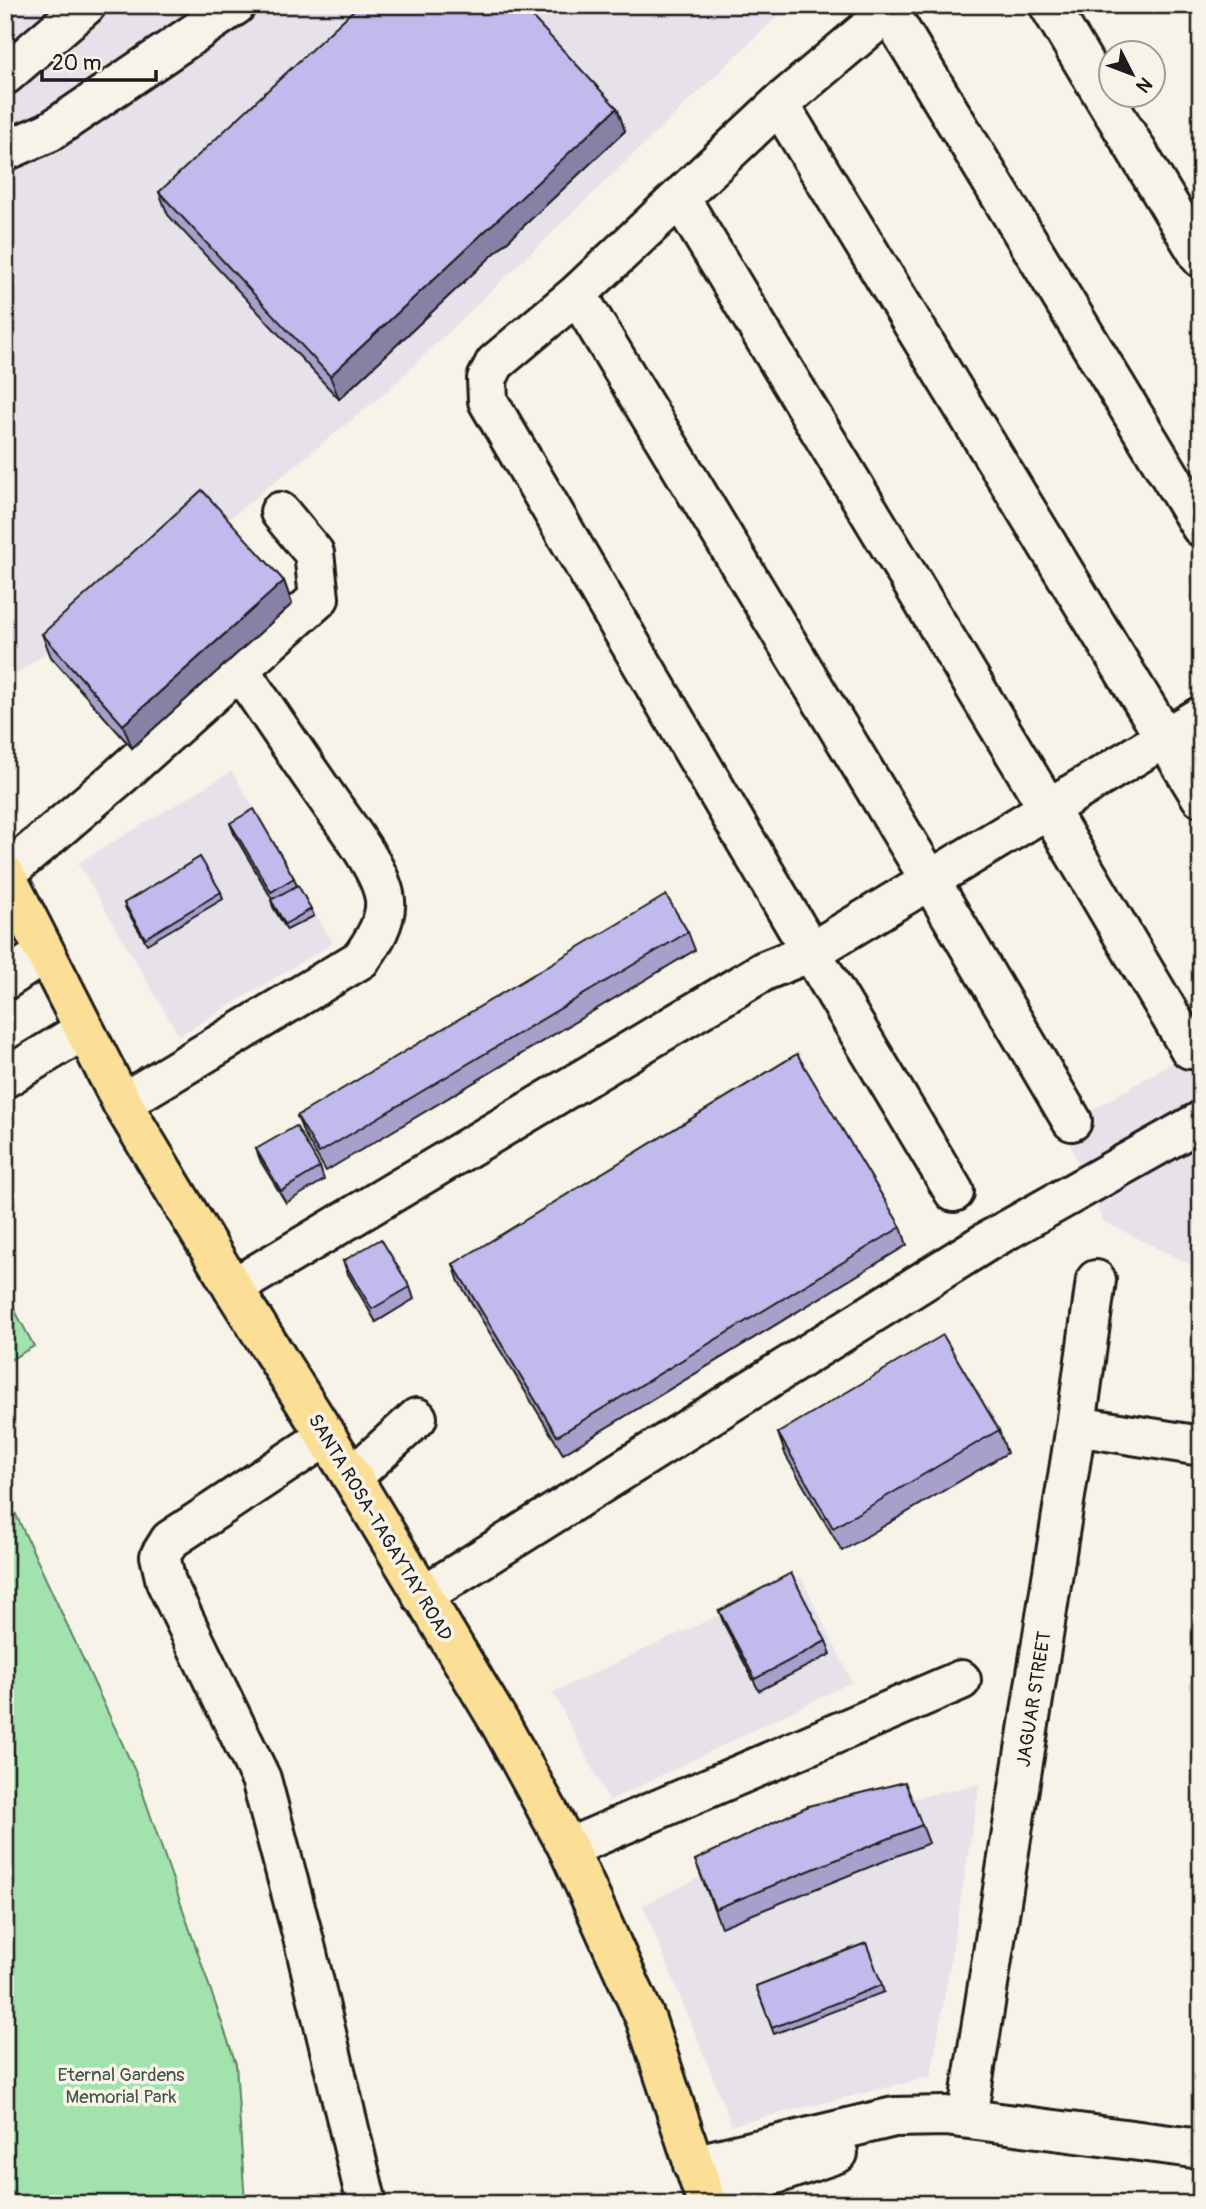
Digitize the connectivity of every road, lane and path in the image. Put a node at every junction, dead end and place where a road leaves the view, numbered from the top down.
1 (86, 5) edge
2 (236, 5) edge
3 (1049, 5) edge
4 (890, 7) edge
5 (5, 75) edge
6 (779, 104) junction
7 (5, 151) edge
8 (680, 198) junction
9 (1201, 258) edge
10 (577, 294) junction
11 (280, 512) dead end
12 (1201, 527) edge
13 (239, 669) junction
14 (1201, 716) edge
15 (1165, 738) junction
16 (1201, 797) edge
17 (1048, 808) junction
18 (5, 874) edge
19 (930, 880) junction
20 (811, 952) junction
21 (44, 954) junction
22 (5, 980) edge
23 (84, 1030) junction
24 (1189, 1049) dead end
25 (5, 1079) edge
26 (122, 1104) junction
27 (1072, 1121) dead end
28 (1200, 1122) edge
29 (954, 1192) dead end
30 (1096, 1280) dead end
31 (233, 1288) junction
32 (417, 1418) dead end
33 (1076, 1426) junction
34 (327, 1436) junction
35 (1201, 1446) edge
36 (352, 1477) junction
37 (422, 1596) junction
38 (961, 1680) dead end
39 (568, 1848) junction
40 (967, 2119) junction
41 (1201, 2148) edge
42 (702, 2189) edge
43 (367, 2204) edge

1 - 5 street
2 - 7 street
3 - 9 street
4 - 6 street
4 - 12 street
6 - 8 street
6 - 15 street
8 - 10 street
8 - 17 street
10 - 19 street
10 - 20 street
11 - 13 street
13 - 18 street
13 - 26 street
14 - 15 street
15 - 16 street
15 - 17 street
17 - 19 street
17 - 24 street
18 - 21 main road, SANTA ROSA-TAGAYTAY ROAD
19 - 20 street
19 - 27 street
20 - 29 street
20 - 31 street
21 - 22 street
21 - 23 main road, SANTA ROSA-TAGAYTAY ROAD
23 - 25 street
23 - 26 main road, SANTA ROSA-TAGAYTAY ROAD
26 - 31 main road, SANTA ROSA-TAGAYTAY ROAD
28 - 37 street
30 - 33 street, JAGUAR STREET
31 - 34 main road, SANTA ROSA-TAGAYTAY ROAD
32 - 36 street
33 - 35 street
33 - 40 street, JAGUAR STREET
34 - 36 main road, SANTA ROSA-TAGAYTAY ROAD
34 - 43 street
36 - 37 main road, SANTA ROSA-TAGAYTAY ROAD
37 - 39 main road, SANTA ROSA-TAGAYTAY ROAD
38 - 39 street
39 - 42 main road, SANTA ROSA-TAGAYTAY ROAD
40 - 41 street
40 - 42 street

